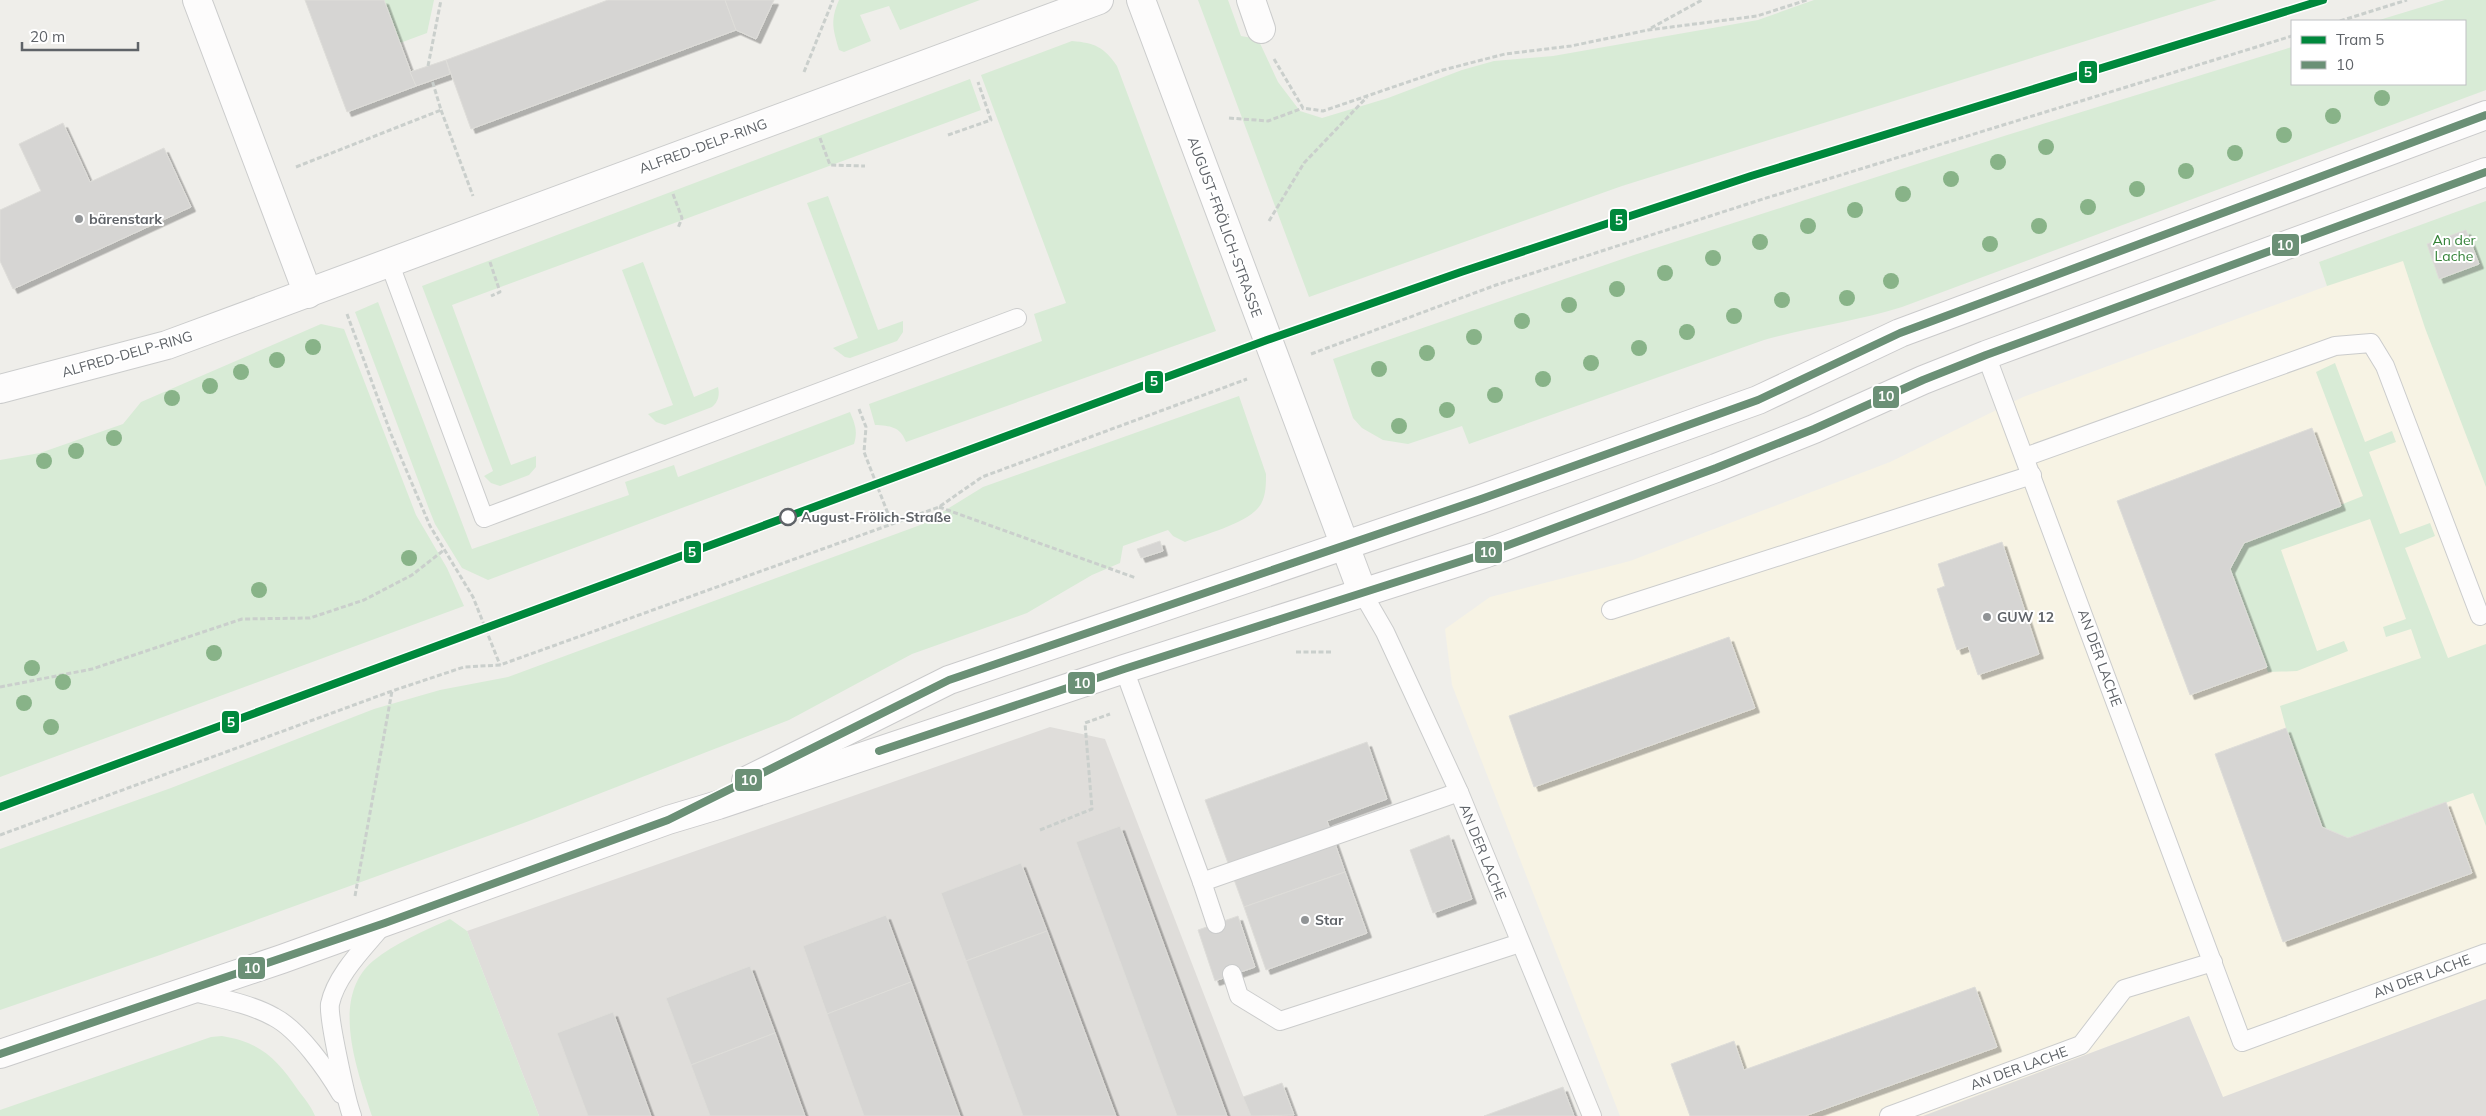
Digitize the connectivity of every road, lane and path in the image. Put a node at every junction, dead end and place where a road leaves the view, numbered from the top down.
1 (197, 0) edge
2 (441, 0) edge
3 (834, 0) edge
4 (1099, 0) edge
5 (1141, 0) edge
6 (1251, 0) edge
7 (1702, 0) edge
8 (1807, 0) edge
9 (2408, 0) edge
10 (2343, 20) edge
11 (1261, 29) joint
12 (1648, 30) junction
13 (2291, 36) edge
14 (428, 66) dead end
15 (976, 78) dead end
16 (432, 80) dead end
17 (1367, 97) junction
18 (814, 105) junction
19 (1303, 108) junction
20 (440, 110) junction
21 (2486, 115) edge
22 (1229, 118) dead end
23 (948, 135) dead end
24 (820, 137) dead end
25 (865, 166) dead end
26 (2486, 172) edge
27 (265, 179) junction
28 (672, 193) dead end
29 (1269, 221) dead end
30 (485, 226) junction
31 (678, 228) dead end
32 (489, 260) dead end
33 (390, 262) junction
34 (336, 283) junction
35 (308, 294) junction
36 (491, 296) dead end
37 (1017, 318) dead end
38 (1986, 355) junction
39 (1276, 367) junction
40 (848, 382) junction
41 (0, 389) edge
42 (2025, 457) junction
43 (2032, 475) junction
44 (939, 506) junction
45 (892, 524) junction
46 (1344, 544) junction
47 (444, 550) junction
48 (1136, 578) dead end
49 (1362, 594) junction
50 (1611, 610) dead end
51 (2480, 616) dead end
52 (500, 666) junction
53 (1124, 669) junction
54 (0, 687) edge
55 (392, 691) junction
56 (1137, 704) junction
57 (1458, 792) junction
58 (668, 820) junction
59 (1040, 830) dead end
60 (0, 835) edge
61 (1202, 882) junction
62 (355, 897) dead end
63 (385, 923) junction
64 (1216, 924) dead end
65 (1520, 942) junction
66 (2486, 954) edge
67 (2212, 962) junction
68 (1232, 974) dead end
69 (187, 991) junction
70 (0, 1054) edge
71 (351, 1112) edge
72 (1592, 1116) edge
73 (1888, 1116) edge

1 - 27 main road
2 - 14 path
3 - 18 path
4 - 18 main road, ALFRED-DELP-RING
5 - 39 main road, AUGUST-FRÖLICH-STRASSE
6 - 11 main road
7 - 12 path
8 - 12 path
9 - 10 path
11 - 19 path
12 - 17 path
13 - 39 path
15 - 23 path
16 - 20 path
17 - 19 path
17 - 29 path
18 - 30 main road, ALFRED-DELP-RING
19 - 22 path
20 - 27 path
20 - 30 path
21 - 46 main road
24 - 25 path
26 - 38 main road
27 - 35 main road
28 - 31 path
30 - 33 main road, ALFRED-DELP-RING
32 - 36 path
33 - 34 main road, ALFRED-DELP-RING
33 - 40 lane
34 - 35 main road, ALFRED-DELP-RING
34 - 47 path
35 - 41 main road, ALFRED-DELP-RING
37 - 40 lane
38 - 42 lane, AN DER LACHE
38 - 49 main road
39 - 44 path
39 - 46 main road, AUGUST-FRÖLICH-STRASSE
40 - 45 path
42 - 43 lane, AN DER LACHE
42 - 51 lane
43 - 50 lane
43 - 67 lane, AN DER LACHE
44 - 45 path
44 - 48 path
45 - 52 path
46 - 49 main road, AUGUST-FRÖLICH-STRASSE
46 - 58 main road
47 - 52 path
47 - 54 path
49 - 53 main road
49 - 57 lane, AN DER LACHE
52 - 55 path
53 - 56 lane
53 - 58 main road
55 - 60 path
55 - 62 path
56 - 59 path
56 - 61 lane
57 - 61 lane
57 - 65 lane, AN DER LACHE
58 - 63 main road
61 - 64 lane
63 - 69 main road
63 - 71 lane
65 - 68 lane
65 - 72 lane, AN DER LACHE
66 - 67 lane, AN DER LACHE
67 - 73 lane, AN DER LACHE
69 - 70 main road
69 - 71 lane

